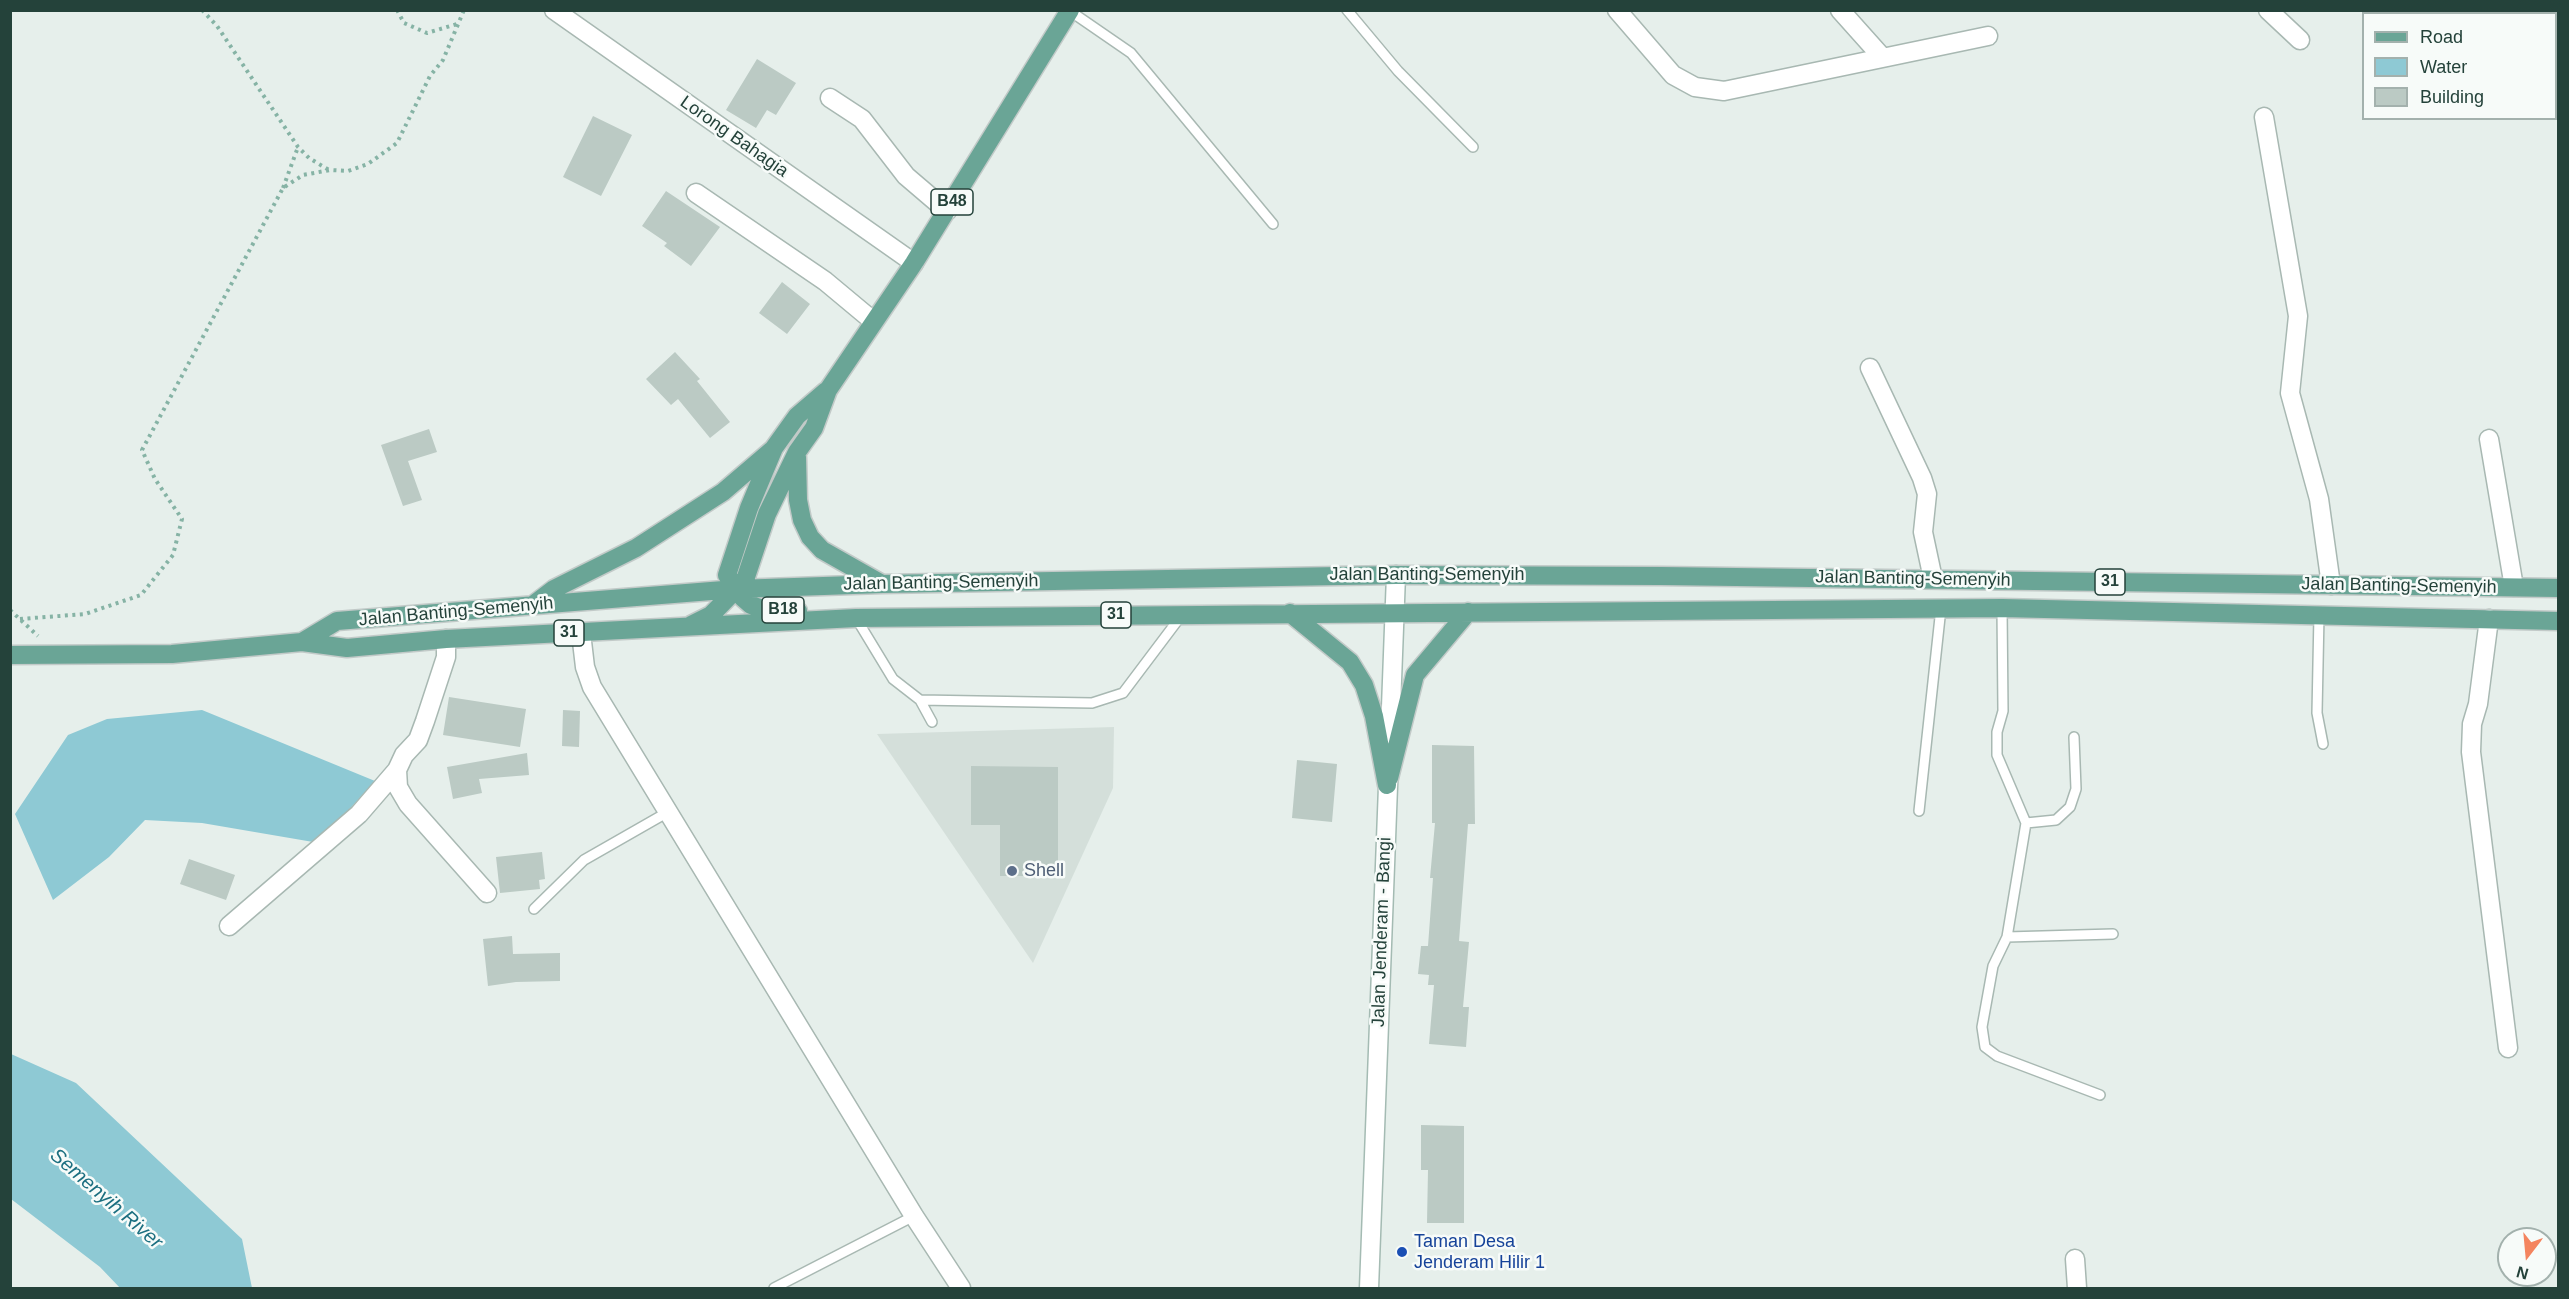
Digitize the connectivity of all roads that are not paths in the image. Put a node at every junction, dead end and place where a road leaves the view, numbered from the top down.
1 (554, 10) edge
2 (1347, 10) edge
3 (1617, 10) edge
4 (1840, 10) edge
5 (2268, 10) edge
6 (1070, 11) edge
7 (1988, 36) dead end
8 (2300, 40) dead end
9 (1882, 57) junction
10 (830, 98) dead end
11 (2264, 117) dead end
12 (1473, 147) dead end
13 (696, 193) dead end
14 (947, 211) junction
15 (1273, 224) dead end
16 (914, 263) junction
17 (873, 321) junction
18 (1870, 368) dead end
19 (828, 390) junction
20 (2489, 440) dead end
21 (774, 448) junction
22 (797, 452) junction
23 (1396, 575) junction
24 (1934, 579) junction
25 (882, 584) junction
26 (2331, 585) junction
27 (2514, 587) junction
28 (2559, 588) edge
29 (736, 589) junction
30 (533, 605) junction
31 (1941, 608) junction
32 (2002, 608) junction
33 (1394, 612) junction
34 (1468, 612) junction
35 (1290, 613) junction
36 (1182, 614) junction
37 (2319, 615) junction
38 (837, 618) junction
39 (856, 618) junction
40 (2489, 619) junction
41 (2559, 621) edge
42 (685, 628) junction
43 (581, 633) junction
44 (446, 639) junction
45 (302, 642) junction
46 (10, 655) edge
47 (920, 700) junction
48 (932, 722) dead end
49 (2074, 737) dead end
50 (2322, 744) dead end
51 (397, 770) junction
52 (1387, 785) junction
53 (1918, 811) dead end
54 (668, 812) junction
55 (2026, 823) junction
56 (487, 893) dead end
57 (534, 909) dead end
58 (229, 926) dead end
59 (2113, 934) dead end
60 (2007, 937) junction
61 (2508, 1048) dead end
62 (2100, 1095) dead end
63 (914, 1216) junction
64 (2075, 1259) dead end
65 (774, 1288) edge
66 (961, 1288) edge
67 (1369, 1288) edge
68 (2077, 1288) edge

1 - 16 street, Lorong Bahagia
2 - 12 lane
3 - 9 street
4 - 9 street
5 - 8 street
6 - 14 main road, B48
6 - 15 lane
7 - 9 street
10 - 14 street
11 - 26 street
13 - 17 street
14 - 16 main road, B48
16 - 17 main road, B48
17 - 19 main road, B48
18 - 24 street
19 - 21 main road, B48
19 - 22 main road, B48
20 - 27 street
21 - 29 main road, B48
21 - 30 main road
22 - 25 main road
22 - 29 main road, B48
23 - 24 main road, Jalan Banting-Semenyih / 31
23 - 25 main road, Jalan Banting-Semenyih / 31
23 - 33 street, Jalan Jenderam - Bangi
24 - 26 main road, Jalan Banting-Semenyih / 31
25 - 29 main road, Jalan Banting-Semenyih / 31
26 - 27 main road, Jalan Banting-Semenyih / 31
27 - 28 main road, Jalan Banting-Semenyih / 31
29 - 30 main road, Jalan Banting-Semenyih / 31
29 - 38 main road, B18
29 - 42 main road, B18
30 - 45 main road, Jalan Banting-Semenyih / 31
31 - 32 main road, Jalan Banting-Semenyih / 31
31 - 34 main road, Jalan Banting-Semenyih / 31
31 - 53 lane
32 - 37 main road, Jalan Banting-Semenyih / 31
32 - 55 lane
33 - 34 main road, Jalan Banting-Semenyih / 31
33 - 35 main road, Jalan Banting-Semenyih / 31
33 - 52 street, Jalan Jenderam - Bangi
34 - 52 main road
35 - 36 main road, Jalan Banting-Semenyih / 31
35 - 52 main road
36 - 39 main road, Jalan Banting-Semenyih / 31
36 - 47 lane
37 - 40 main road, Jalan Banting-Semenyih / 31
37 - 50 lane
38 - 39 main road, Jalan Banting-Semenyih / 31
38 - 42 main road, Jalan Banting-Semenyih / 31
39 - 47 lane
40 - 41 main road, Jalan Banting-Semenyih / 31
40 - 61 street
42 - 43 main road, Jalan Banting-Semenyih / 31
43 - 44 main road, Jalan Banting-Semenyih / 31
43 - 54 street
44 - 45 main road, Jalan Banting-Semenyih / 31
44 - 51 street
45 - 46 main road, Jalan Banting-Semenyih / 31
47 - 48 lane
49 - 55 lane
51 - 56 street
51 - 58 street
52 - 67 street, Jalan Jenderam - Bangi
54 - 57 lane
54 - 63 street
55 - 60 lane
59 - 60 lane
60 - 62 lane
63 - 65 lane
63 - 66 street
64 - 68 street

